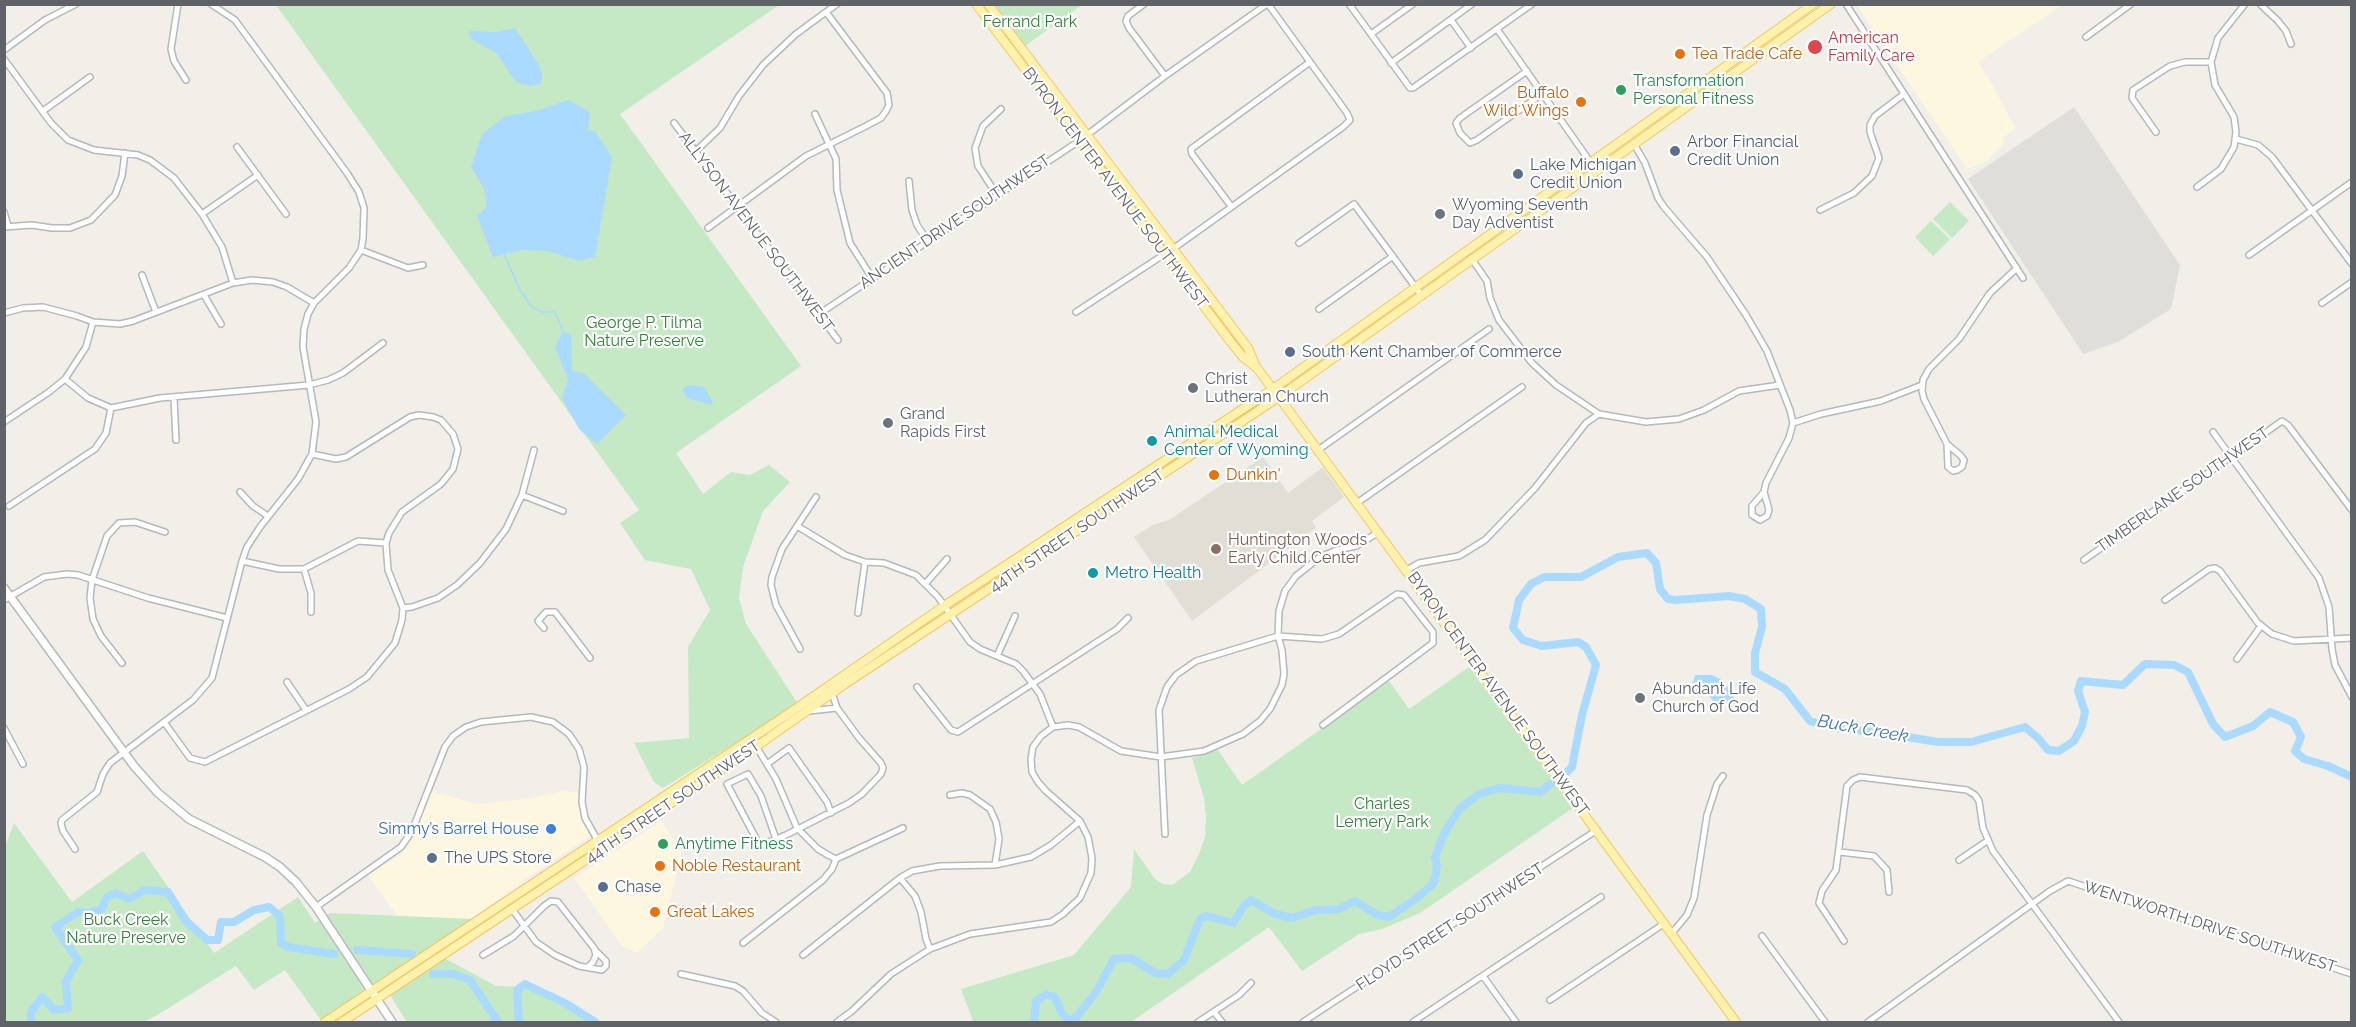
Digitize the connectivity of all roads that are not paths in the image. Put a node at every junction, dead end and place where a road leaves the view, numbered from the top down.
1 (76, 4) edge
2 (178, 4) edge
3 (211, 4) edge
4 (837, 4) edge
5 (976, 4) edge
6 (988, 4) edge
7 (1144, 4) edge
8 (1268, 4) edge
9 (1413, 4) edge
10 (1472, 4) edge
11 (1532, 4) edge
12 (1813, 4) edge
13 (1831, 4) edge
14 (1846, 4) edge
15 (2132, 4) edge
16 (2245, 4) edge
17 (2260, 4) edge
18 (1351, 5) edge
19 (826, 12) junction
20 (1451, 20) junction
21 (1497, 29) junction
22 (1371, 34) junction
23 (2085, 37) dead end
24 (2291, 44) dead end
25 (1471, 48) junction
26 (1750, 49) junction
27 (4, 50) edge
28 (4, 59) edge
29 (1752, 61) junction
30 (1310, 62) junction
31 (2211, 62) junction
32 (1391, 63) junction
33 (1527, 71) junction
34 (1165, 76) junction
35 (90, 77) dead end
36 (186, 80) dead end
37 (1542, 94) junction
38 (1904, 94) junction
39 (1686, 96) junction
40 (1001, 109) dead end
41 (1685, 109) junction
42 (43, 111) junction
43 (815, 114) dead end
44 (674, 123) dead end
45 (1640, 128) junction
46 (2156, 132) dead end
47 (1086, 134) junction
48 (1629, 136) junction
49 (2236, 139) junction
50 (1079, 141) junction
51 (829, 143) junction
52 (1634, 144) junction
53 (237, 147) dead end
54 (1626, 150) junction
55 (696, 151) junction
56 (125, 153) junction
57 (1591, 163) junction
58 (1595, 172) junction
59 (258, 175) junction
60 (909, 181) dead end
61 (2352, 182) edge
62 (2197, 187) dead end
63 (997, 195) junction
64 (737, 206) junction
65 (1231, 206) junction
66 (1820, 210) dead end
67 (2311, 211) junction
68 (4, 212) edge
69 (202, 214) junction
70 (286, 214) dead end
71 (1515, 218) junction
72 (6, 226) edge
73 (1517, 227) junction
74 (708, 228) dead end
75 (927, 240) junction
76 (1299, 243) dead end
77 (1172, 248) junction
78 (361, 250) junction
79 (1467, 251) junction
80 (1164, 253) junction
81 (2249, 255) dead end
82 (1393, 256) junction
83 (1473, 260) junction
84 (2352, 264) edge
85 (423, 265) dead end
86 (2017, 268) junction
87 (142, 275) dead end
88 (872, 278) junction
89 (2023, 278) dead end
90 (2352, 282) edge
91 (233, 283) junction
92 (1416, 288) junction
93 (204, 295) junction
94 (1422, 296) junction
95 (314, 303) junction
96 (2322, 303) dead end
97 (1319, 309) dead end
98 (156, 312) junction
99 (1076, 312) dead end
100 (4, 313) edge
101 (819, 314) junction
102 (93, 322) junction
103 (220, 324) dead end
104 (1489, 328) dead end
105 (838, 340) dead end
106 (383, 343) dead end
107 (1257, 368) junction
108 (65, 379) junction
109 (309, 385) junction
110 (1780, 385) junction
111 (1922, 385) junction
112 (1522, 387) dead end
113 (1273, 389) junction
114 (1279, 397) junction
115 (174, 398) junction
116 (111, 408) junction
117 (1599, 414) junction
118 (4, 422) edge
119 (1792, 423) junction
120 (2213, 432) dead end
121 (176, 440) dead end
122 (1947, 444) junction
123 (534, 450) dead end
124 (1318, 450) junction
125 (312, 454) junction
126 (2230, 456) junction
127 (240, 492) dead end
128 (1764, 492) junction
129 (522, 495) junction
130 (816, 497) dead end
131 (1358, 503) junction
132 (9, 506) dead end
133 (2352, 510) edge
134 (563, 511) dead end
135 (268, 516) junction
136 (797, 526) junction
137 (165, 532) dead end
138 (1379, 532) junction
139 (1049, 538) junction
140 (386, 543) junction
141 (1043, 553) junction
142 (947, 559) dead end
143 (2084, 560) dead end
144 (242, 561) junction
145 (865, 562) junction
146 (304, 569) junction
147 (1407, 570) junction
148 (92, 580) junction
149 (926, 583) junction
150 (4, 588) edge
151 (7, 598) edge
152 (2165, 600) dead end
153 (944, 606) junction
154 (403, 608) junction
155 (311, 612) dead end
156 (858, 613) dead end
157 (950, 615) junction
158 (1016, 616) dead end
159 (227, 618) junction
160 (1128, 618) dead end
161 (2261, 626) junction
162 (544, 628) dead end
163 (1278, 636) junction
164 (2352, 638) edge
165 (2331, 640) junction
166 (800, 650) dead end
167 (997, 656) junction
168 (590, 658) dead end
169 (2236, 659) dead end
170 (122, 663) dead end
171 (287, 682) dead end
172 (1033, 684) junction
173 (917, 687) dead end
174 (832, 693) junction
175 (2352, 697) edge
176 (837, 708) junction
177 (306, 710) junction
178 (809, 711) junction
179 (164, 722) junction
180 (1323, 725) dead end
181 (1053, 727) junction
182 (6, 731) edge
183 (751, 738) junction
184 (757, 746) junction
185 (123, 752) junction
186 (1161, 758) junction
187 (23, 764) dead end
188 (767, 764) junction
189 (1723, 776) dead end
190 (686, 782) junction
191 (692, 790) junction
192 (950, 795) dead end
193 (831, 813) junction
194 (1080, 821) junction
195 (796, 828) junction
196 (903, 828) dead end
197 (1597, 830) junction
198 (1165, 834) dead end
199 (606, 835) junction
200 (776, 839) junction
201 (597, 841) junction
202 (1987, 841) junction
203 (603, 848) junction
204 (75, 849) dead end
205 (1840, 852) junction
206 (594, 855) junction
207 (836, 859) junction
208 (1959, 860) dead end
209 (995, 865) junction
210 (900, 878) junction
211 (1889, 892) dead end
212 (1601, 897) dead end
213 (2032, 904) junction
214 (316, 907) junction
215 (512, 909) junction
216 (482, 917) junction
217 (491, 923) junction
218 (1665, 923) junction
219 (524, 927) junction
220 (481, 930) junction
221 (1672, 933) junction
222 (1762, 936) dead end
223 (1844, 940) dead end
224 (743, 943) dead end
225 (930, 949) junction
226 (595, 950) junction
227 (483, 955) dead end
228 (803, 955) dead end
229 (588, 967) junction
230 (681, 974) dead end
231 (2352, 974) edge
232 (1483, 976) junction
233 (1251, 983) dead end
234 (371, 992) junction
235 (376, 999) junction
236 (1550, 1000) dead end
237 (1215, 1012) junction
238 (1424, 1015) junction
239 (325, 1023) edge
240 (342, 1023) edge
241 (392, 1023) edge
242 (776, 1023) edge
243 (837, 1023) edge
244 (1198, 1023) edge
245 (1222, 1023) edge
246 (1303, 1023) edge
247 (1413, 1023) edge
248 (1429, 1023) edge
249 (1516, 1023) edge
250 (1736, 1023) edge
251 (1825, 1023) edge
252 (1868, 1023) edge
253 (2119, 1023) edge

1 - 27 street
2 - 36 street
3 - 78 street
4 - 19 street
5 - 50 main road, BYRON CENTER AVENUE SOUTHWEST
6 - 47 main road, BYRON CENTER AVENUE SOUTHWEST
7 - 34 street
8 - 30 street
8 - 34 street, ANCIENT DRIVE SOUTHWEST
9 - 22 street
10 - 20 street
11 - 21 street
12 - 26 main road, 44TH STREET SOUTHWEST
13 - 29 main road, 44TH STREET SOUTHWEST
14 - 38 street
15 - 23 street
16 - 31 street
17 - 24 street
18 - 22 street
19 - 51 street
19 - 55 street
20 - 25 street
20 - 32 street
21 - 25 street
21 - 33 street
22 - 32 street
25 - 32 street
26 - 29 main road
26 - 39 main road, 44TH STREET SOUTHWEST
28 - 42 street
29 - 41 main road, 44TH STREET SOUTHWEST
30 - 65 street
30 - 65 street
31 - 46 street
31 - 49 street
33 - 37 street
33 - 37 street
34 - 47 street, ANCIENT DRIVE SOUTHWEST
35 - 42 street
37 - 57 street
38 - 66 street
38 - 86 street
39 - 41 main road
39 - 45 main road, 44TH STREET SOUTHWEST
40 - 63 street
41 - 52 main road, 44TH STREET SOUTHWEST
42 - 56 street
43 - 51 street
44 - 55 street, ALLYSON AVENUE SOUTHWEST
45 - 48 main road, 44TH STREET SOUTHWEST
45 - 52 main road
47 - 50 street, ANCIENT DRIVE SOUTHWEST
47 - 77 main road, BYRON CENTER AVENUE SOUTHWEST
48 - 54 main road
48 - 57 main road, 44TH STREET SOUTHWEST
49 - 62 street
49 - 67 street
50 - 63 street, ANCIENT DRIVE SOUTHWEST
50 - 80 main road, BYRON CENTER AVENUE SOUTHWEST
51 - 64 street
51 - 88 street
52 - 54 main road, 44TH STREET SOUTHWEST
52 - 110 street
53 - 59 street
54 - 58 main road, 44TH STREET SOUTHWEST
55 - 64 street, ALLYSON AVENUE SOUTHWEST
56 - 69 street
56 - 72 street
57 - 58 main road
57 - 71 main road, 44TH STREET SOUTHWEST
58 - 73 main road, 44TH STREET SOUTHWEST
59 - 69 street
59 - 70 street
60 - 75 street
61 - 67 street
63 - 75 street, ANCIENT DRIVE SOUTHWEST
64 - 74 street
64 - 101 street, ALLYSON AVENUE SOUTHWEST
65 - 77 street
67 - 81 street
67 - 84 street
68 - 72 street
69 - 91 street
71 - 73 main road
71 - 79 main road, 44TH STREET SOUTHWEST
73 - 83 main road, 44TH STREET SOUTHWEST
75 - 88 street, ANCIENT DRIVE SOUTHWEST
76 - 82 street
77 - 80 street
77 - 107 main road, BYRON CENTER AVENUE SOUTHWEST
78 - 85 street
78 - 95 street
79 - 83 street
79 - 92 main road, 44TH STREET SOUTHWEST
80 - 99 street
80 - 107 main road, BYRON CENTER AVENUE SOUTHWEST
82 - 92 street
82 - 97 street
83 - 94 main road, 44TH STREET SOUTHWEST
83 - 117 street
86 - 89 street
86 - 111 street
87 - 98 street
88 - 101 street, ANCIENT DRIVE SOUTHWEST
90 - 96 street
91 - 93 street
91 - 95 street
92 - 94 street
92 - 113 main road, 44TH STREET SOUTHWEST
93 - 98 street
93 - 103 street
94 - 114 main road, 44TH STREET SOUTHWEST
95 - 109 street
98 - 102 street
100 - 102 street
101 - 105 street, ALLYSON AVENUE SOUTHWEST
102 - 108 street
104 - 124 street
106 - 109 street
107 - 113 main road, BYRON CENTER AVENUE SOUTHWEST
108 - 116 street
108 - 118 street
109 - 115 street
109 - 125 street
110 - 117 street
110 - 119 street
111 - 119 street
111 - 122 street
112 - 131 street
113 - 114 main road, BYRON CENTER AVENUE SOUTHWEST
113 - 139 main road, 44TH STREET SOUTHWEST
114 - 124 main road, BYRON CENTER AVENUE SOUTHWEST
114 - 141 main road, 44TH STREET SOUTHWEST
115 - 116 street
115 - 121 street
116 - 132 street
117 - 147 street
119 - 128 street
120 - 126 street
122 - 122 street
123 - 129 street
124 - 131 main road, BYRON CENTER AVENUE SOUTHWEST
125 - 135 street
125 - 140 street
126 - 133 street, TIMBERLANE SOUTHWEST
126 - 143 street, TIMBERLANE SOUTHWEST
126 - 165 street
127 - 135 street
128 - 128 street
129 - 134 street
129 - 154 street
130 - 136 street
131 - 138 main road, BYRON CENTER AVENUE SOUTHWEST
135 - 144 street
136 - 145 street
136 - 166 street
137 - 148 street
138 - 147 main road, BYRON CENTER AVENUE SOUTHWEST
138 - 163 street
139 - 141 main road
139 - 153 main road, 44TH STREET SOUTHWEST
140 - 146 street
140 - 154 street
141 - 157 main road, 44TH STREET SOUTHWEST
142 - 149 street
144 - 146 street
144 - 159 street
145 - 149 street
145 - 156 street
146 - 155 street
147 - 197 main road, BYRON CENTER AVENUE SOUTHWEST
148 - 151 street
148 - 159 street
148 - 170 street
149 - 153 street
150 - 151 street
151 - 185 street
152 - 161 street
153 - 157 street
153 - 183 main road, 44TH STREET SOUTHWEST
154 - 177 street
157 - 167 street
157 - 174 main road, 44TH STREET SOUTHWEST
158 - 167 street
159 - 179 street
160 - 172 street
161 - 165 street
161 - 169 street
162 - 168 street
163 - 180 street
163 - 186 street
163 - 186 street
164 - 165 street
165 - 175 street
167 - 172 street
171 - 177 street
172 - 173 street
172 - 181 street
174 - 176 street
174 - 178 main road, 44TH STREET SOUTHWEST
176 - 178 street
176 - 193 street
177 - 179 street
178 - 184 main road, 44TH STREET SOUTHWEST
179 - 185 street
181 - 186 street
181 - 194 street
182 - 187 street
183 - 184 street
183 - 190 main road, 44TH STREET SOUTHWEST
184 - 188 street
184 - 191 main road, 44TH STREET SOUTHWEST
185 - 204 street
185 - 214 street
186 - 198 street
188 - 193 street
188 - 195 street
189 - 221 street
190 - 191 main road
190 - 199 main road, 44TH STREET SOUTHWEST
191 - 203 main road, 44TH STREET SOUTHWEST
192 - 209 street
193 - 195 street
194 - 209 street
194 - 225 street
195 - 200 street
195 - 207 street
196 - 207 street
197 - 218 main road, BYRON CENTER AVENUE SOUTHWEST
197 - 246 street, FLOYD STREET SOUTHWEST
199 - 201 main road, 44TH STREET SOUTHWEST
199 - 203 main road
200 - 200 street
201 - 206 main road
201 - 214 street
201 - 216 main road, 44TH STREET SOUTHWEST
202 - 205 street
202 - 208 street
202 - 213 street
203 - 206 main road, 44TH STREET SOUTHWEST
205 - 211 street
205 - 223 street
206 - 215 main road, 44TH STREET SOUTHWEST
207 - 224 street
209 - 210 street
210 - 225 street
210 - 228 street
212 - 232 street
213 - 231 street, WENTWORTH DRIVE SOUTHWEST
213 - 252 street
213 - 253 street
214 - 234 street
215 - 217 main road, 44TH STREET SOUTHWEST
215 - 219 street
216 - 217 main road
216 - 220 main road
216 - 234 main road, 44TH STREET SOUTHWEST
217 - 220 main road, 44TH STREET SOUTHWEST
218 - 221 main road, BYRON CENTER AVENUE SOUTHWEST
218 - 236 street
219 - 226 street
219 - 227 street
219 - 229 street
220 - 235 main road, 44TH STREET SOUTHWEST
221 - 250 main road, BYRON CENTER AVENUE SOUTHWEST
222 - 251 street
225 - 243 street
226 - 229 street
226 - 229 street
230 - 242 street
232 - 238 street
232 - 249 street
233 - 237 street
234 - 235 street
234 - 239 main road, 44TH STREET SOUTHWEST
235 - 240 main road, 44TH STREET SOUTHWEST
235 - 241 street
237 - 244 street
237 - 245 street
238 - 247 street
238 - 248 street

